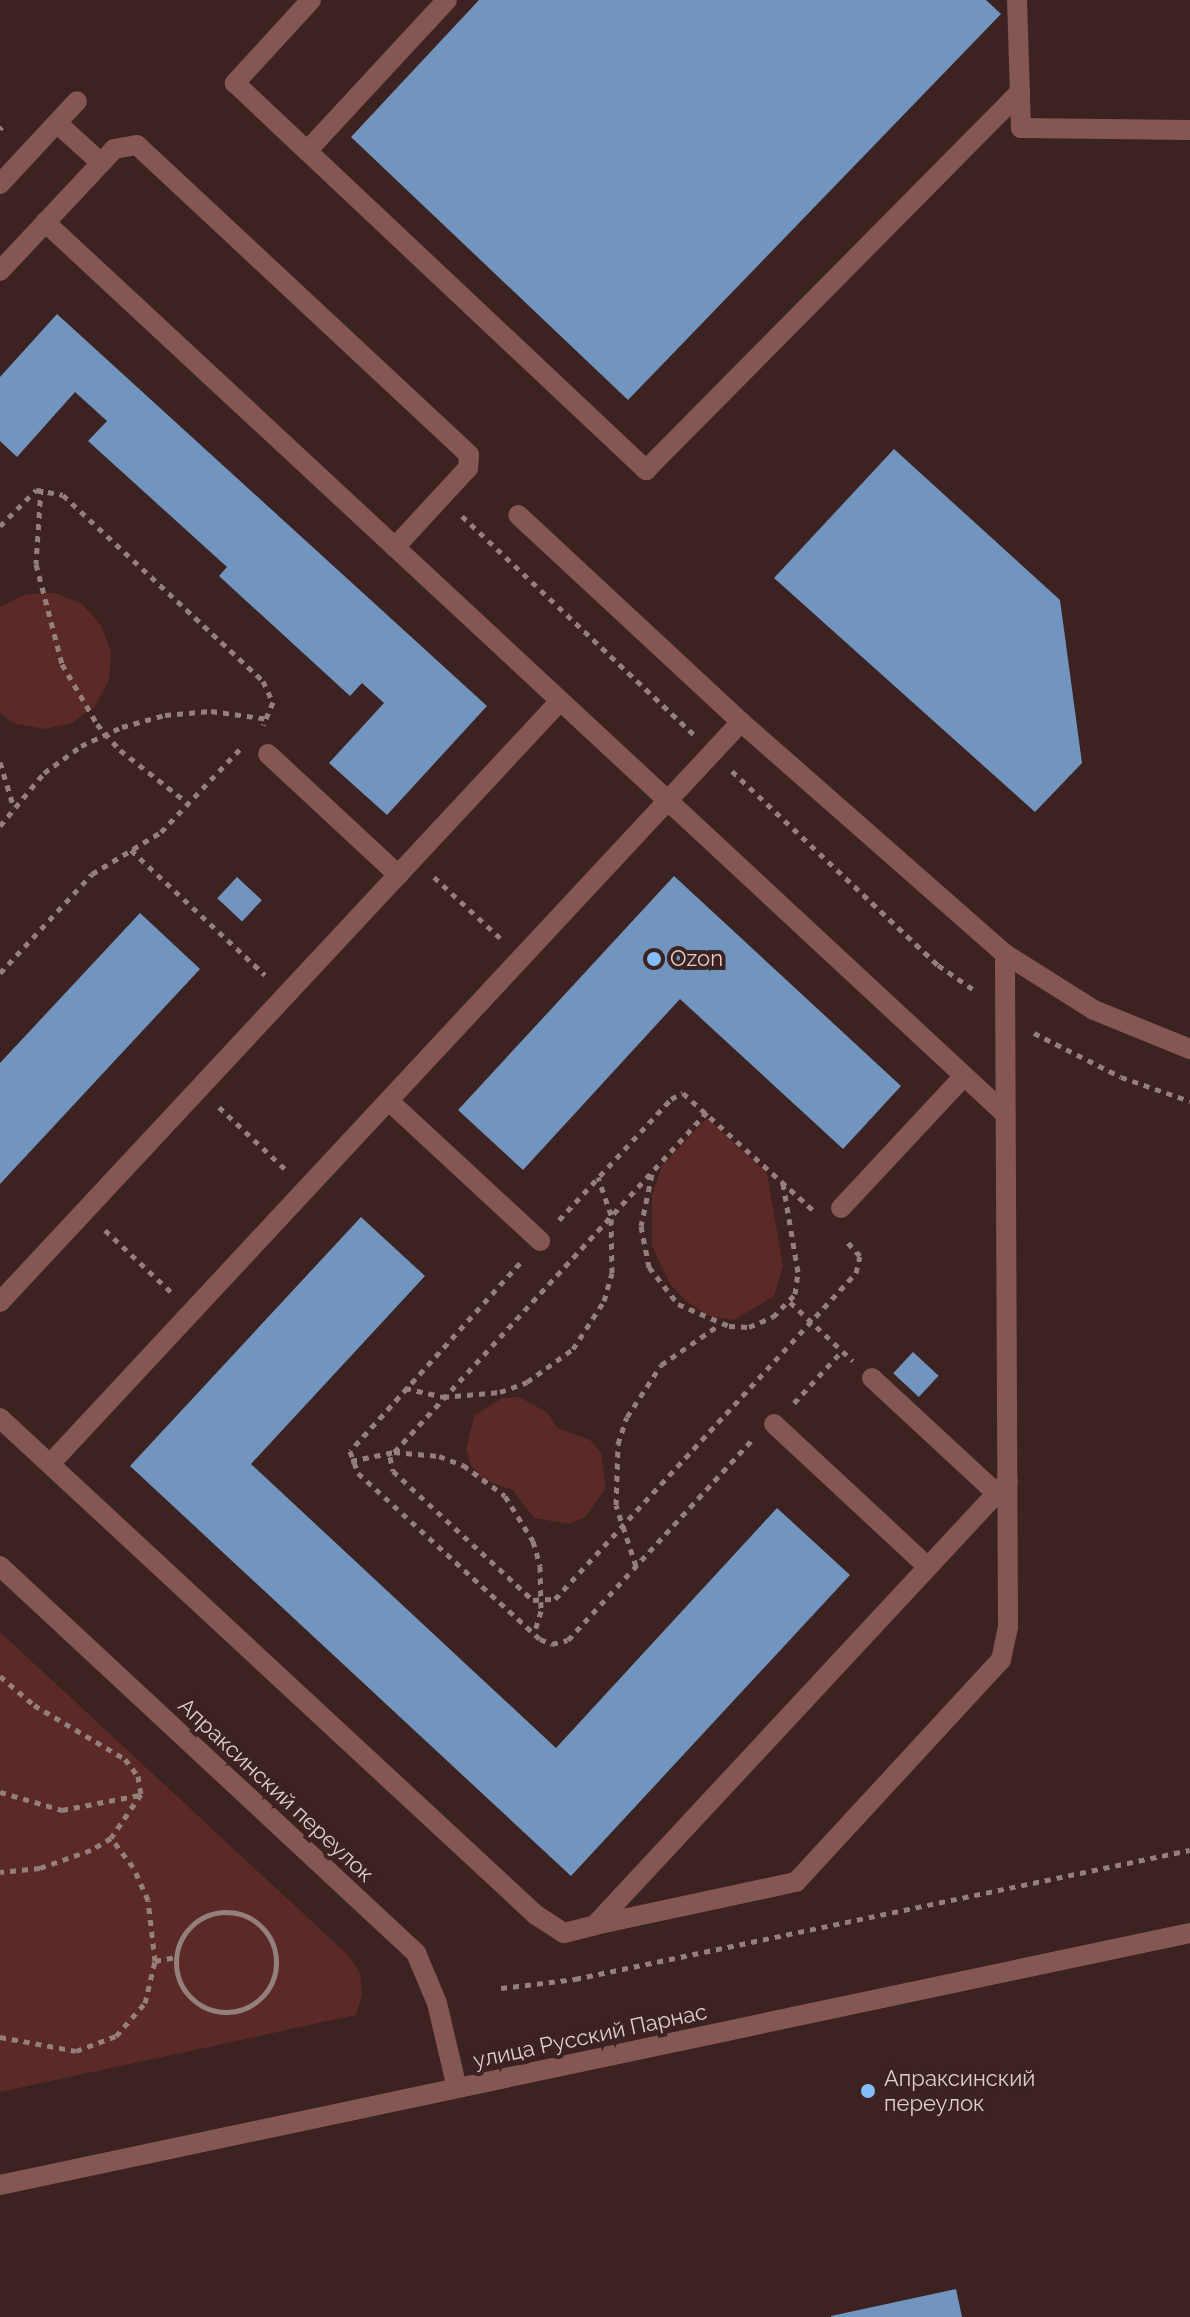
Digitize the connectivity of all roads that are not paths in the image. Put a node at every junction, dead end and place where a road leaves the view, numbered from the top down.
1 (311, 0) edge
2 (447, 0) edge
3 (1017, 0) edge
4 (1020, 92) junction
5 (77, 101) dead end
6 (57, 123) junction
7 (1190, 130) edge
8 (307, 151) junction
9 (101, 163) junction
10 (0, 184) edge
11 (45, 222) junction
12 (0, 271) edge
13 (518, 515) dead end
14 (395, 547) junction
15 (560, 701) junction
16 (741, 722) junction
17 (268, 754) dead end
18 (668, 801) junction
19 (398, 875) junction
20 (1005, 954) junction
21 (1190, 1049) edge
22 (964, 1076) junction
23 (389, 1101) junction
24 (1004, 1113) junction
25 (841, 1208) dead end
26 (540, 1241) road end
27 (0, 1302) edge
28 (872, 1378) road end
29 (0, 1418) edge
30 (774, 1424) road end
31 (50, 1464) junction
32 (1002, 1487) junction
33 (0, 1566) edge
34 (928, 1567) junction
35 (595, 1925) junction
36 (1190, 1933) edge
37 (457, 2088) junction
38 (0, 2185) edge

1 - 8 street
2 - 8 street
3 - 4 street
4 - 7 street
4 - 8 street
5 - 6 street
6 - 9 street
6 - 10 street
9 - 11 street
9 - 14 street
11 - 12 street
11 - 14 street
13 - 16 street
14 - 15 street
15 - 18 street
15 - 19 street
16 - 18 street
16 - 20 street
17 - 19 street
18 - 22 street
18 - 23 street
19 - 27 street
20 - 21 street
20 - 24 street
22 - 24 street
22 - 25 street
23 - 26 street
23 - 31 street
24 - 32 street
28 - 32 street
29 - 31 street
30 - 34 street
31 - 35 street
32 - 34 street
32 - 35 street
33 - 37 street, Апраксинский переулок
34 - 35 street
36 - 37 street, улица Русский Парнас
37 - 38 street, улица Русский Парнас

